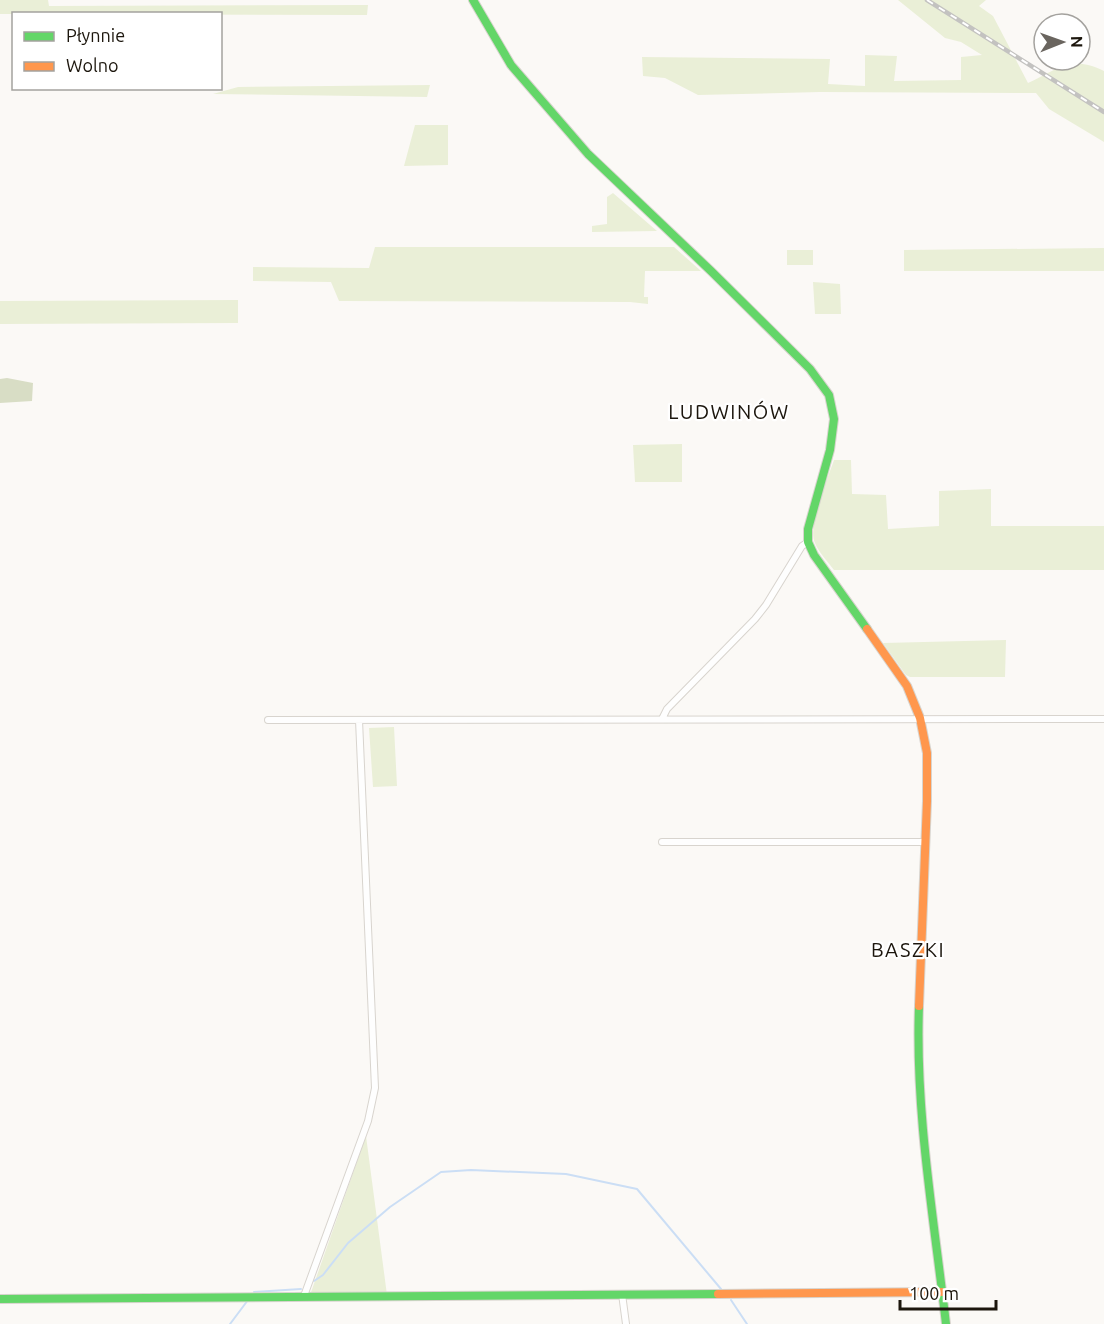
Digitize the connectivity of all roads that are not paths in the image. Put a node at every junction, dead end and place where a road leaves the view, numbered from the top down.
1 (473, 0) edge
2 (808, 542) junction
3 (920, 718) junction
4 (662, 719) junction
5 (1104, 719) edge
6 (268, 720) dead end
7 (359, 720) junction
8 (926, 842) junction
9 (662, 843) dead end
10 (942, 1292) junction
11 (622, 1294) junction
12 (304, 1296) junction
13 (0, 1299) edge
14 (626, 1324) edge
15 (946, 1324) edge

1 - 2 street
2 - 3 street
2 - 4 street
3 - 4 street
3 - 5 street
3 - 8 street
4 - 7 street
6 - 7 street
7 - 12 street
8 - 9 street
8 - 10 street
10 - 11 street
10 - 15 street
11 - 12 street
11 - 14 street
12 - 13 street

